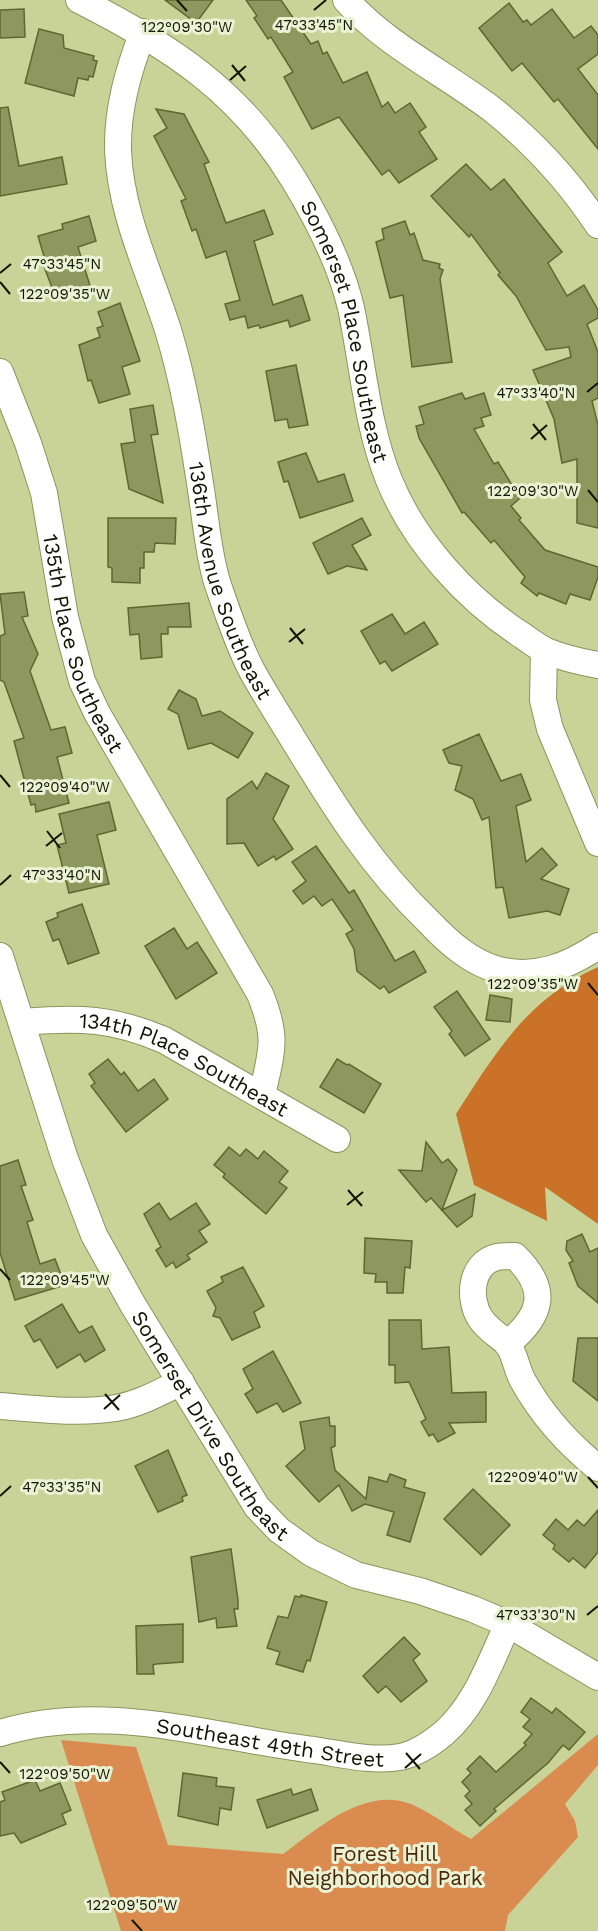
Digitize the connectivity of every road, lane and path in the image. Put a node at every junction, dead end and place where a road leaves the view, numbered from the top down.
1 (79, 0) edge
2 (346, 0) edge
3 (143, 33) junction
4 (598, 225) edge
5 (0, 372) edge
6 (544, 650) junction
7 (598, 664) edge
8 (598, 843) edge
9 (588, 952) edge
10 (0, 956) edge
11 (23, 1022) junction
12 (262, 1095) junction
13 (338, 1138) dead end
14 (507, 1344) dead end
15 (181, 1382) junction
16 (0, 1406) edge
17 (598, 1468) edge
18 (508, 1624) junction
19 (598, 1677) edge
20 (0, 1733) edge

1 - 3 street, Somerset Place Southeast
2 - 4 street
3 - 6 street, Somerset Place Southeast
3 - 9 street, 136th Avenue Southeast
5 - 12 street, 135th Place Southeast
6 - 7 street, Somerset Place Southeast
6 - 8 street
10 - 11 street, Somerset Drive Southeast
11 - 12 street, 134th Place Southeast
11 - 15 street, Somerset Drive Southeast
12 - 13 street, 134th Place Southeast
14 - 17 street
15 - 16 street
15 - 18 street, Somerset Drive Southeast
18 - 19 street, Somerset Drive Southeast
18 - 20 street, Southeast 49th Street

